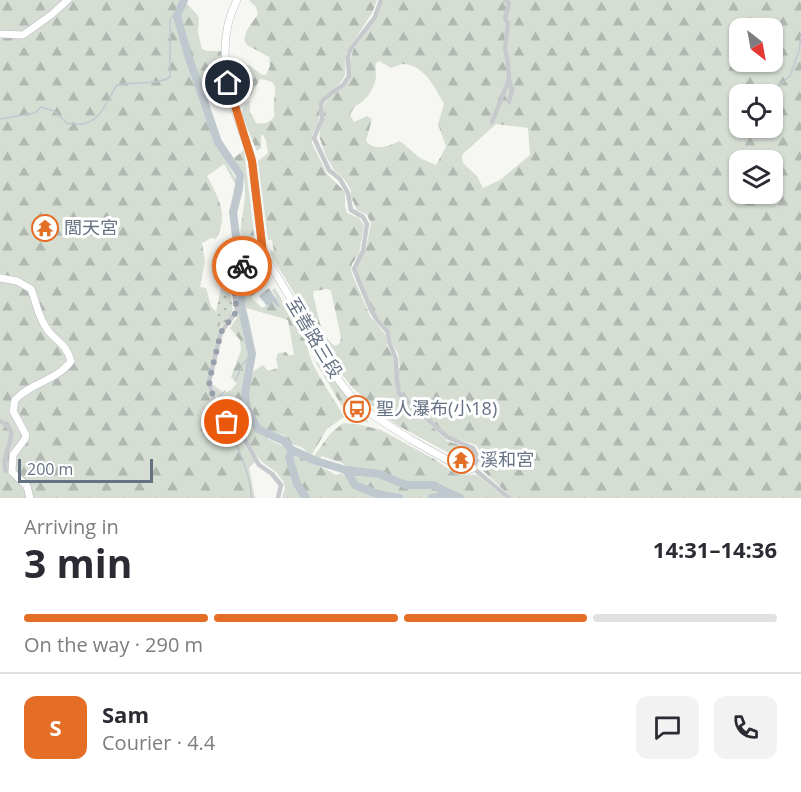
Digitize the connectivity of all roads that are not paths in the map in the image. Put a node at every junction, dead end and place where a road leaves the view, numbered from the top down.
1 (68, 0) edge
2 (237, 0) edge
3 (381, 0) edge
4 (516, 0) edge
5 (507, 2) edge
6 (0, 34) edge
7 (509, 80) junction
8 (509, 102) dead end
9 (492, 122) dead end
10 (263, 253) junction
11 (0, 278) edge
12 (0, 421) edge
13 (473, 468) junction
14 (12, 472) junction
15 (30, 498) edge
16 (278, 498) edge
17 (509, 498) edge

1 - 6 street
2 - 10 street, 至善路三段
3 - 13 street
4 - 5 street
5 - 7 street
7 - 8 street
7 - 9 street
10 - 13 street, 至善路三段
10 - 16 street
11 - 14 street
12 - 14 street
13 - 17 street
14 - 15 street

